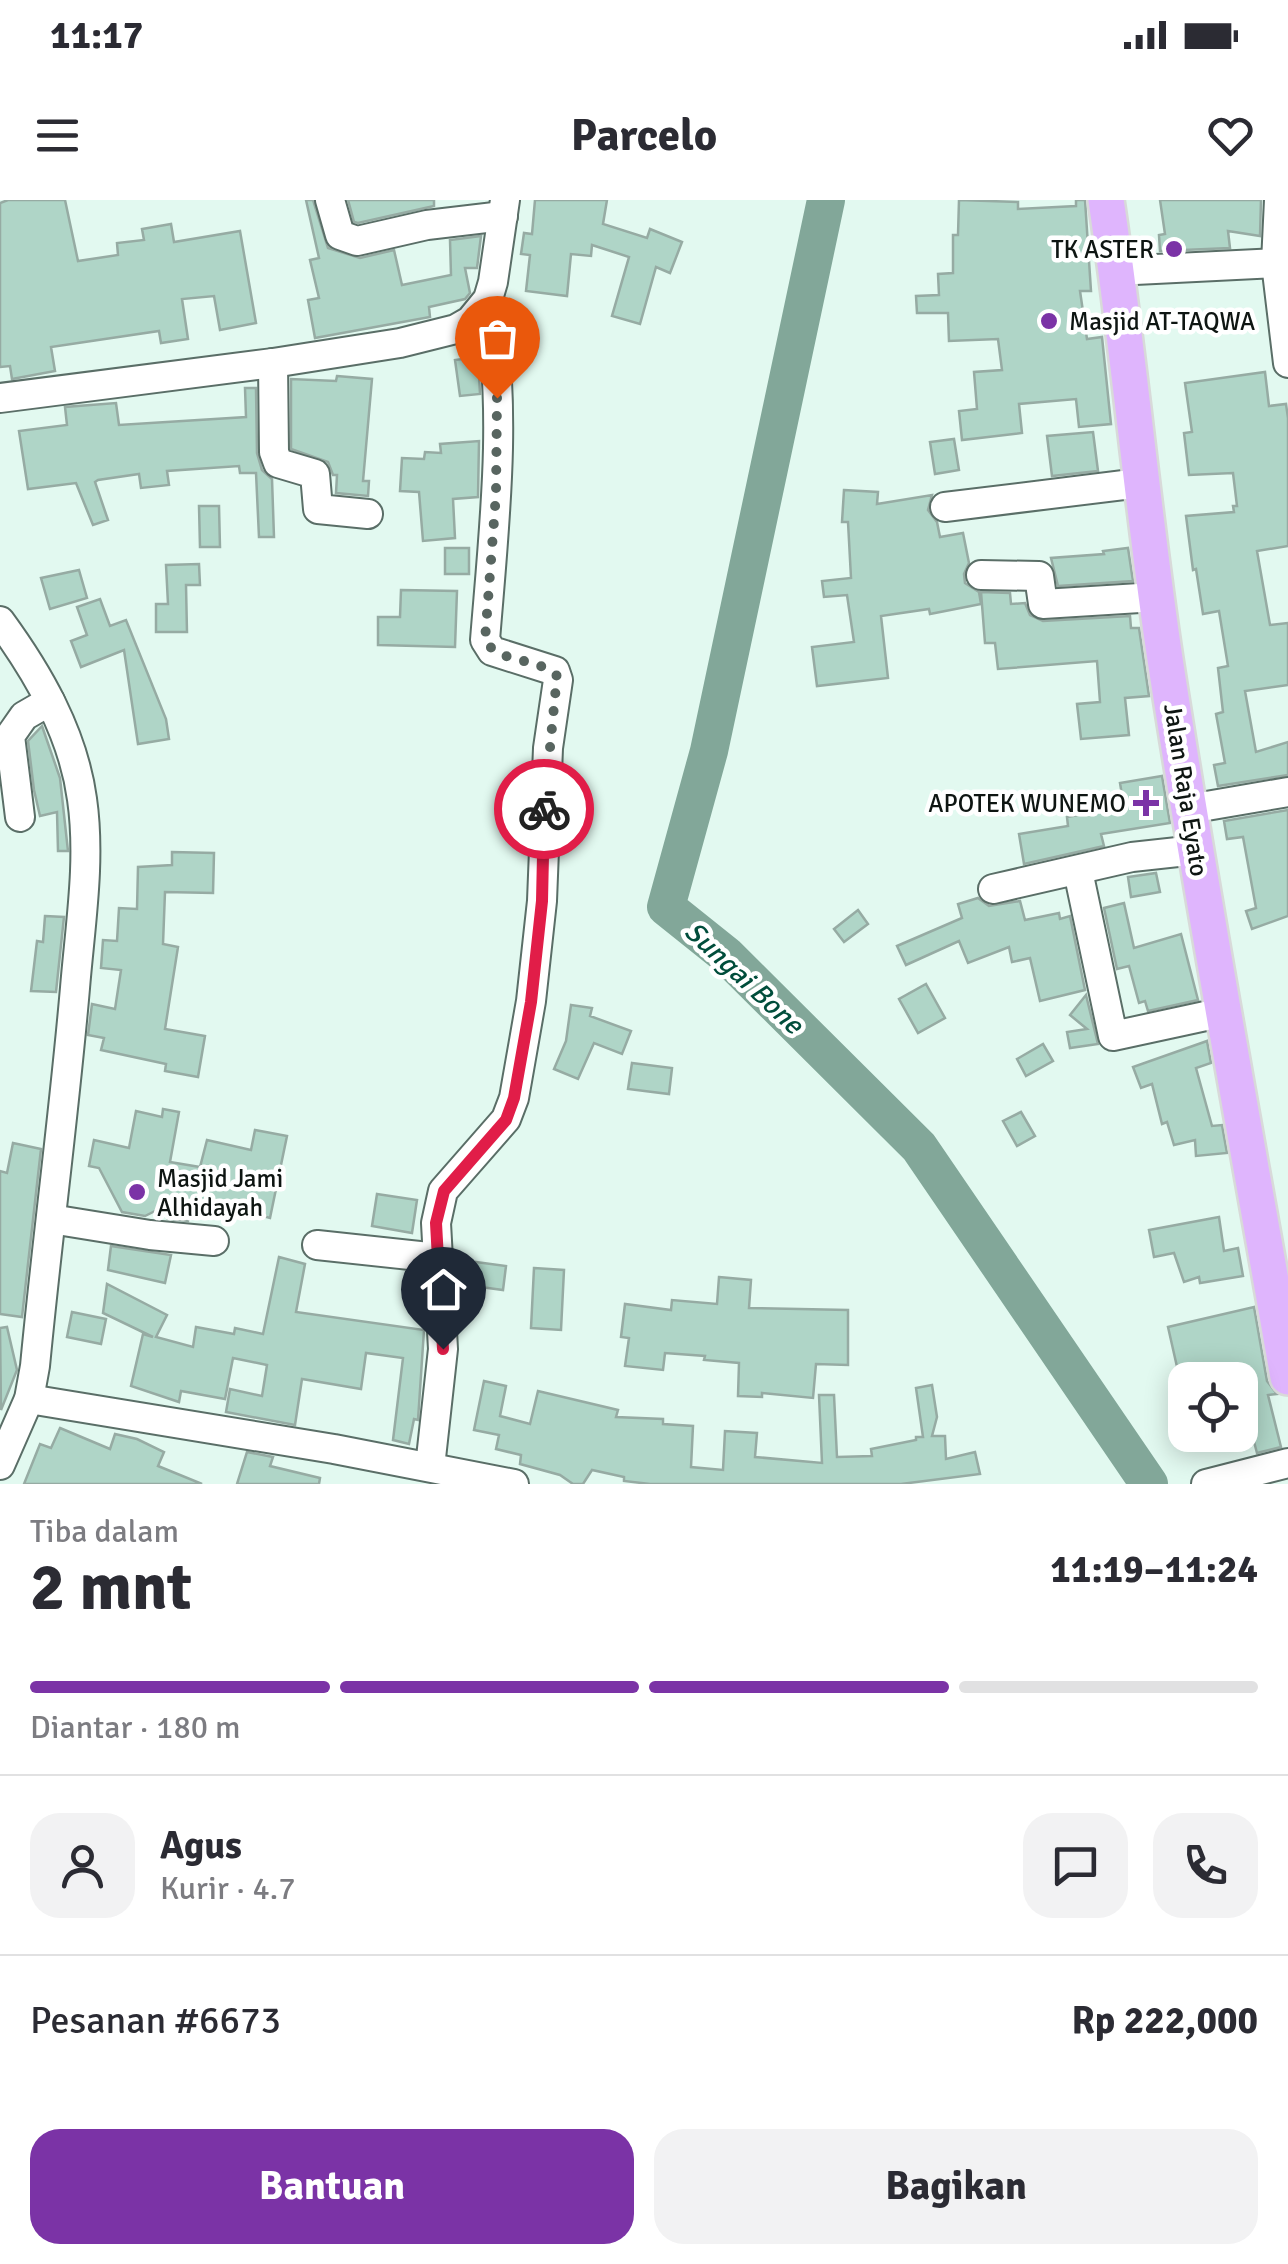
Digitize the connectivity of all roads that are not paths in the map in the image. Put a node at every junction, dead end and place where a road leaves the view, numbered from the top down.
1 (330, 200) edge
2 (1106, 200) edge
3 (1279, 200) edge
4 (504, 208) edge
5 (425, 212) edge
6 (1276, 263) junction
7 (1115, 271) junction
8 (488, 298) junction
9 (1285, 323) edge
10 (273, 363) junction
11 (1288, 363) edge
12 (0, 398) edge
13 (1140, 483) junction
14 (945, 508) dead end
15 (368, 514) dead end
16 (981, 575) dead end
17 (1156, 597) junction
18 (0, 621) edge
19 (50, 701) junction
20 (1288, 792) edge
21 (1189, 809) junction
22 (20, 817) dead end
23 (1196, 850) junction
24 (1078, 870) junction
25 (993, 889) dead end
26 (1224, 1012) junction
27 (51, 1219) junction
28 (214, 1241) dead end
29 (317, 1244) dead end
30 (438, 1258) junction
31 (1288, 1377) edge
32 (28, 1400) junction
33 (1288, 1462) edge
34 (0, 1466) edge
35 (445, 1474) edge
36 (1209, 1483) edge
37 (514, 1484) edge

1 - 5 street
2 - 7 main road, Jalan Raja Eyato
3 - 6 street
4 - 5 street
4 - 8 street
6 - 7 street
6 - 9 street
7 - 13 main road, Jalan Raja Eyato
8 - 10 street
8 - 30 street
9 - 11 street
10 - 12 street
10 - 15 street
13 - 14 street
13 - 17 main road, Jalan Raja Eyato
16 - 17 street
17 - 21 main road, Jalan Raja Eyato
18 - 19 street
19 - 22 street
19 - 27 street
20 - 21 street
21 - 23 main road, Jalan Raja Eyato
23 - 24 street
23 - 26 main road, Jalan Raja Eyato
24 - 25 street
24 - 26 street
26 - 31 main road, Jalan Raja Eyato
27 - 28 street
27 - 32 street
29 - 30 street
30 - 35 street
32 - 34 street
32 - 35 street
33 - 36 street
35 - 37 street

